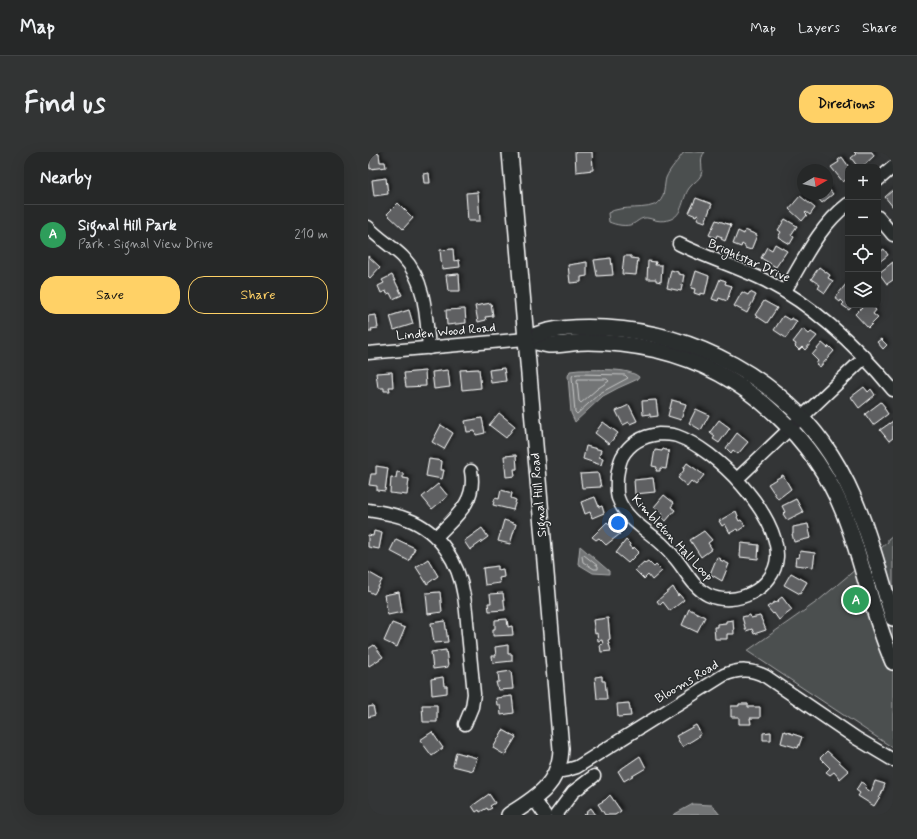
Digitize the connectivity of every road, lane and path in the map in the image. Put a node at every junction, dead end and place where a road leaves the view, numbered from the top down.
1 (510, 152) edge
2 (893, 167) edge
3 (881, 177) edge
4 (845, 207) edge
5 (881, 221) edge
6 (368, 227) edge
7 (893, 235) edge
8 (679, 244) dead end
9 (785, 291) junction
10 (526, 339) junction
11 (429, 348) junction
12 (368, 353) edge
13 (865, 358) junction
14 (893, 390) edge
15 (802, 418) junction
16 (791, 429) junction
17 (471, 471) dead end
18 (738, 479) junction
19 (368, 510) edge
20 (436, 537) junction
21 (893, 618) edge
22 (893, 662) edge
23 (465, 724) dead end
24 (893, 760) edge
25 (556, 772) junction
26 (594, 776) dead end
27 (534, 799) junction
28 (509, 815) edge
29 (545, 815) edge
30 (556, 815) edge

1 - 10 main road, Signal Hill Road
2 - 3 street
4 - 9 street
5 - 7 street
6 - 11 street
8 - 9 street, Brightstar Drive
9 - 13 street, Brightstar Drive
10 - 11 street, Linden Wood Road
10 - 15 main road
10 - 16 main road
10 - 25 main road, Signal Hill Road
11 - 12 street, Linden Wood Road
13 - 14 street, Brightstar Drive
13 - 15 street
15 - 16 street
15 - 21 main road
16 - 18 street
16 - 22 main road
17 - 20 street
18 - 18 street, Kimbleton Hall Loop
19 - 20 street
20 - 23 street
24 - 25 street, Blooms Road
25 - 27 main road, Signal Hill Road
26 - 30 street
27 - 28 main road, Signal Hill Road
27 - 29 street

